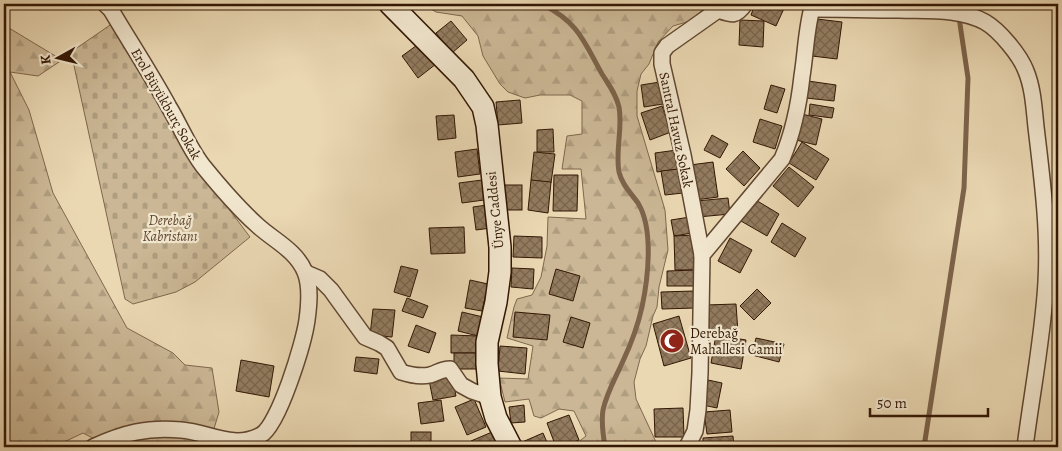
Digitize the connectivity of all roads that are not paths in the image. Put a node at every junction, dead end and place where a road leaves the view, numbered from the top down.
1 (105, 4) edge
2 (390, 4) edge
3 (746, 4) edge
4 (812, 6) edge
5 (721, 7) edge
6 (702, 255) junction
7 (306, 272) junction
8 (490, 397) junction
9 (93, 447) edge
10 (511, 447) edge
11 (687, 447) edge
12 (1025, 447) edge

1 - 7 street, Erol Büyükburç Sokak
2 - 8 main road, Ünye Caddesi
3 - 5 street
4 - 6 street
4 - 12 street
5 - 6 street, Santral Havuz Sokak
6 - 11 street
7 - 8 street
7 - 9 street
8 - 10 main road, Ünye Caddesi

